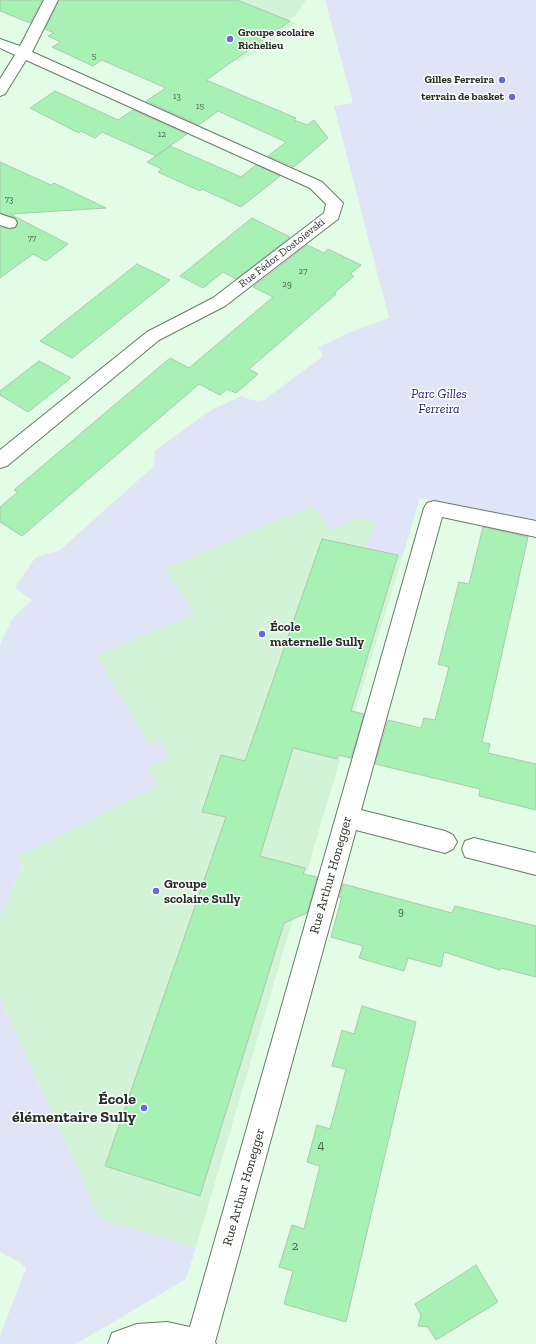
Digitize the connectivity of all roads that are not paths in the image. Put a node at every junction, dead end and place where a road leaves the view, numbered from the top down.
1 (52, 0) edge
2 (0, 43) edge
3 (22, 53) junction
4 (0, 91) edge
5 (0, 461) edge
6 (536, 529) edge
7 (347, 817) junction
8 (445, 842) dead end
9 (474, 849) dead end
10 (536, 864) edge
11 (123, 1344) edge
12 (200, 1344) edge

1 - 3 street
2 - 3 street
3 - 4 street
3 - 5 street, Rue Fédor Dostoievski
6 - 7 street, Rue Arthur Honegger
7 - 8 street
7 - 12 street, Rue Arthur Honegger
9 - 10 street
11 - 12 street, Rue Arthur Honegger

